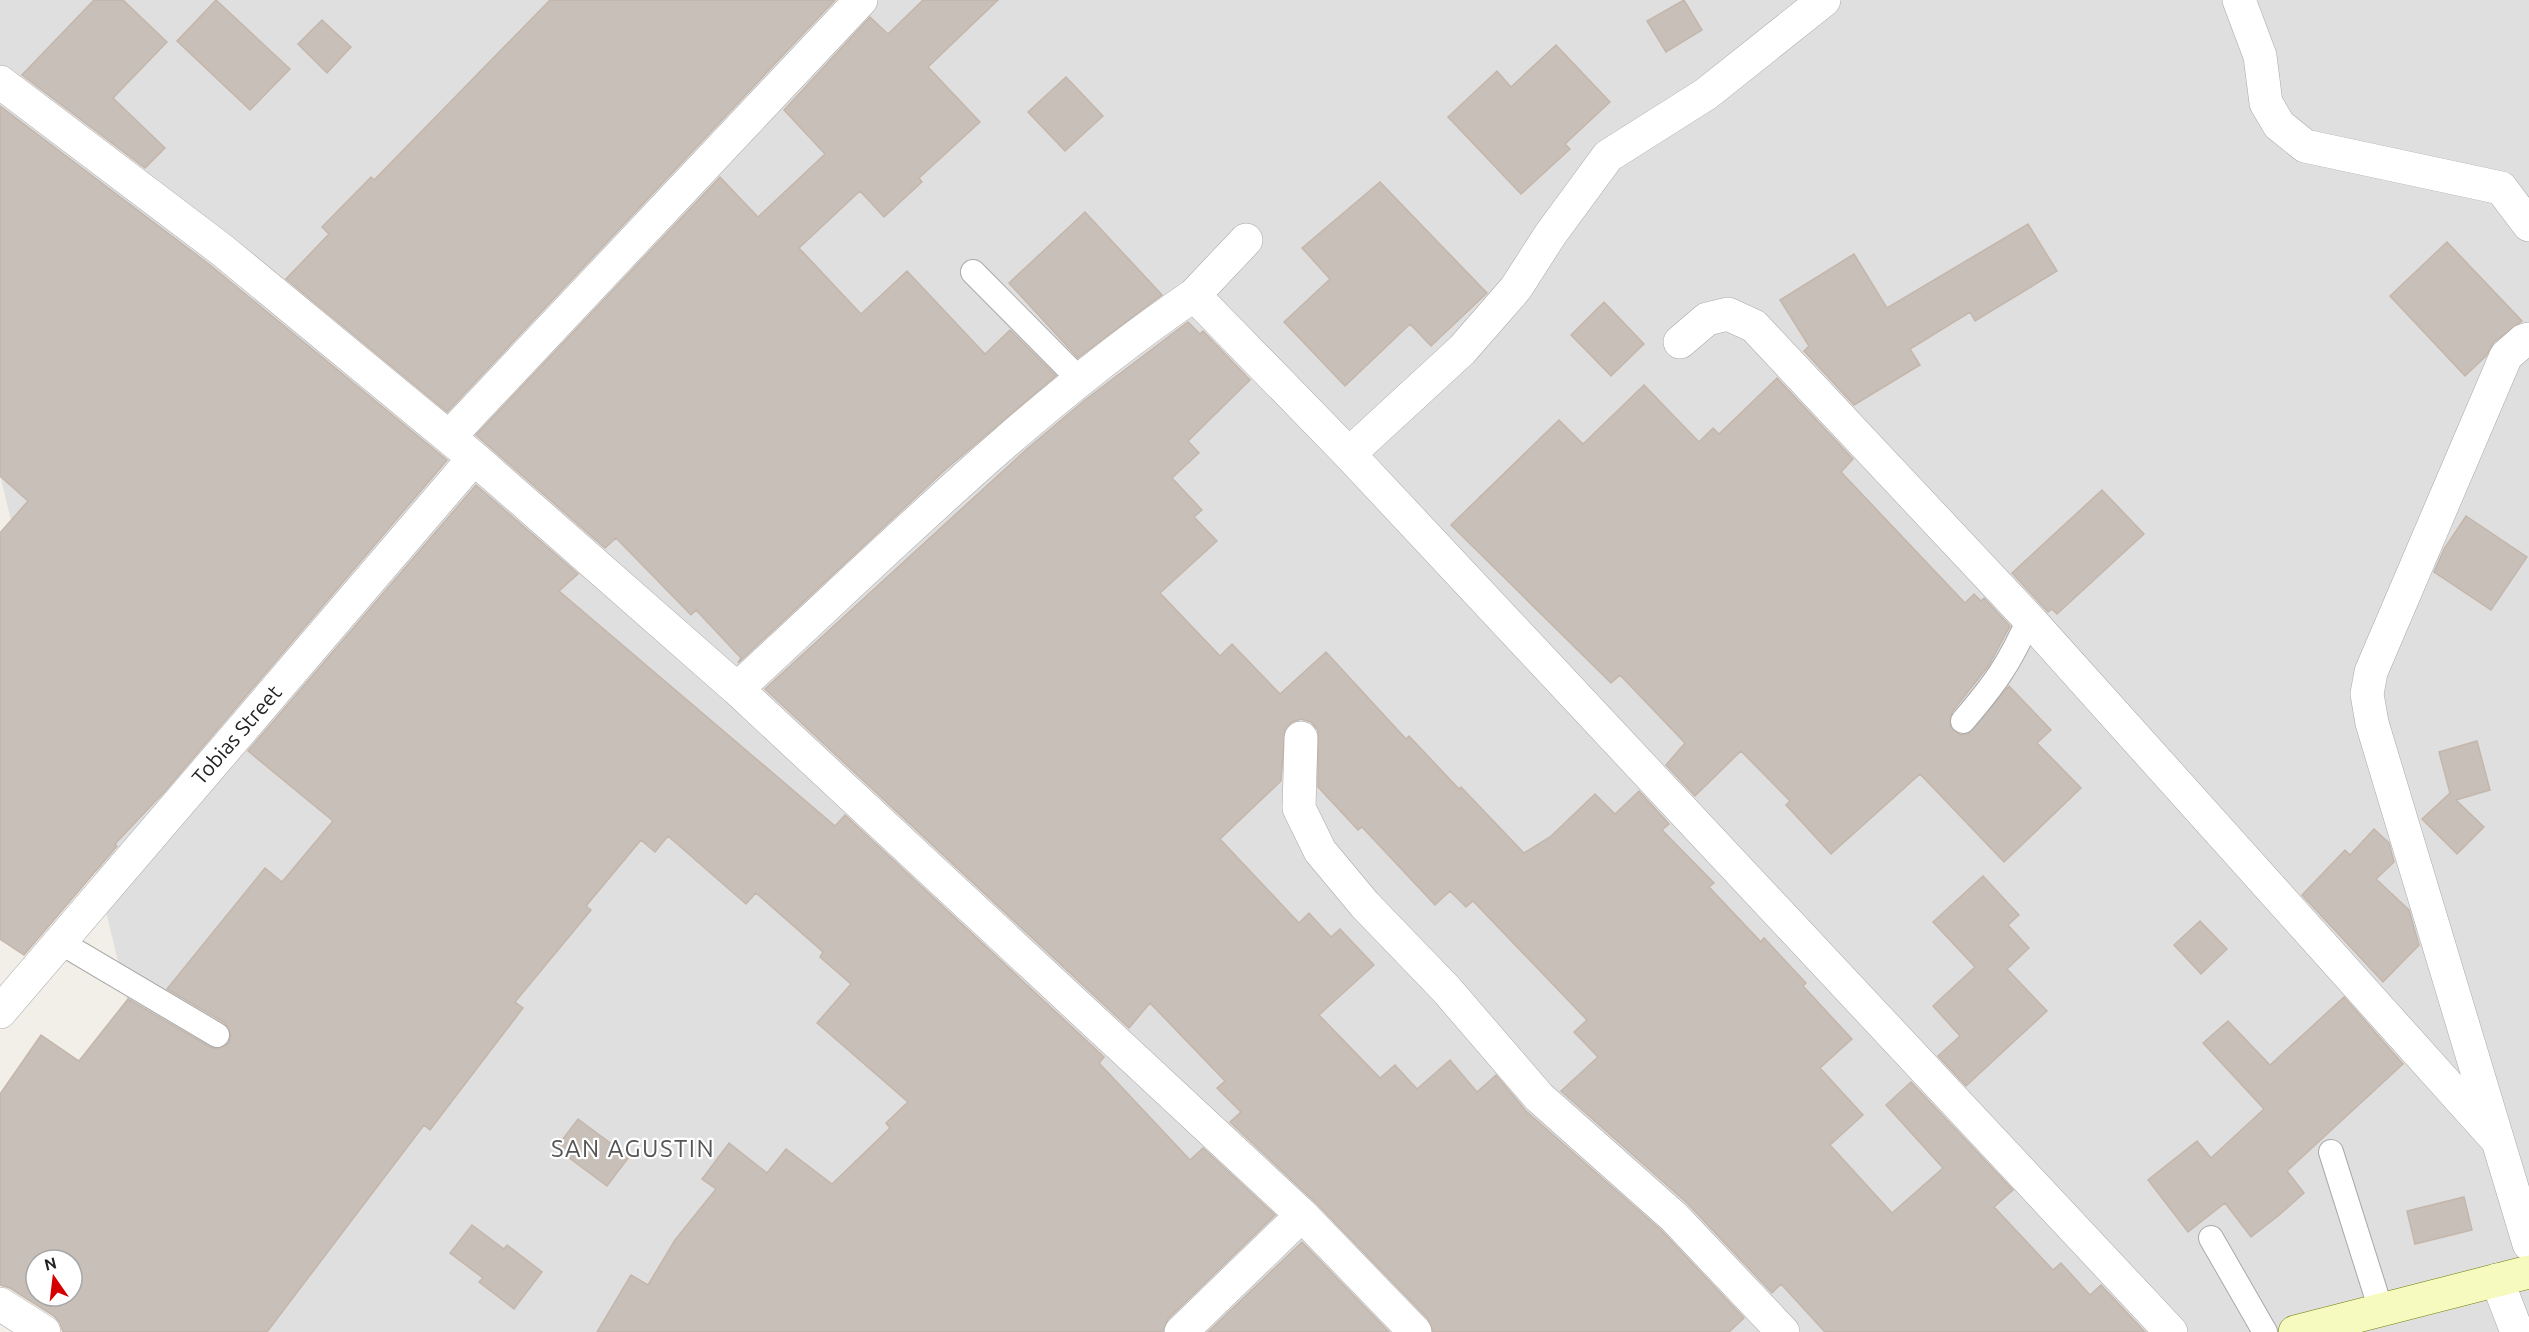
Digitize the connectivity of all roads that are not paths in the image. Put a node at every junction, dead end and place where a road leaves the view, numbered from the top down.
1 (861, 0) edge
2 (1824, 0) edge
3 (2239, 0) edge
4 (0, 82) edge
5 (2529, 225) edge
6 (1246, 240) dead end
7 (973, 272) dead end
8 (1194, 295) junction
9 (2529, 339) edge
10 (1680, 342) dead end
11 (1079, 379) junction
12 (462, 447) junction
13 (1348, 454) junction
14 (2029, 619) junction
15 (737, 689) junction
16 (1963, 721) dead end
17 (1302, 738) dead end
18 (60, 942) junction
19 (0, 1012) edge
20 (218, 1035) dead end
21 (2497, 1140) junction
22 (2331, 1152) dead end
23 (1302, 1215) junction
24 (2211, 1238) dead end
25 (2529, 1244) edge
26 (2529, 1272) edge
27 (2497, 1280) junction
28 (0, 1304) edge
29 (2381, 1310) junction
30 (44, 1332) edge
31 (1181, 1332) edge
32 (1414, 1332) edge
33 (1783, 1332) edge
34 (2171, 1332) edge
35 (2265, 1332) edge
36 (2295, 1332) edge
37 (2517, 1332) edge

1 - 12 street, Tobias Street
2 - 13 street
3 - 5 street
4 - 12 street
6 - 8 street
7 - 11 lane
8 - 11 street
8 - 13 street
9 - 21 street
10 - 14 street
11 - 15 street
12 - 15 street
12 - 18 street, Tobias Street
13 - 34 street
14 - 16 lane
14 - 21 street
15 - 23 street
17 - 33 street
18 - 19 street, Tobias Street
18 - 20 lane
21 - 25 street
22 - 29 lane
23 - 31 street
23 - 32 street
24 - 35 lane
26 - 27 street
27 - 29 street
27 - 37 street
28 - 30 street
29 - 36 street

